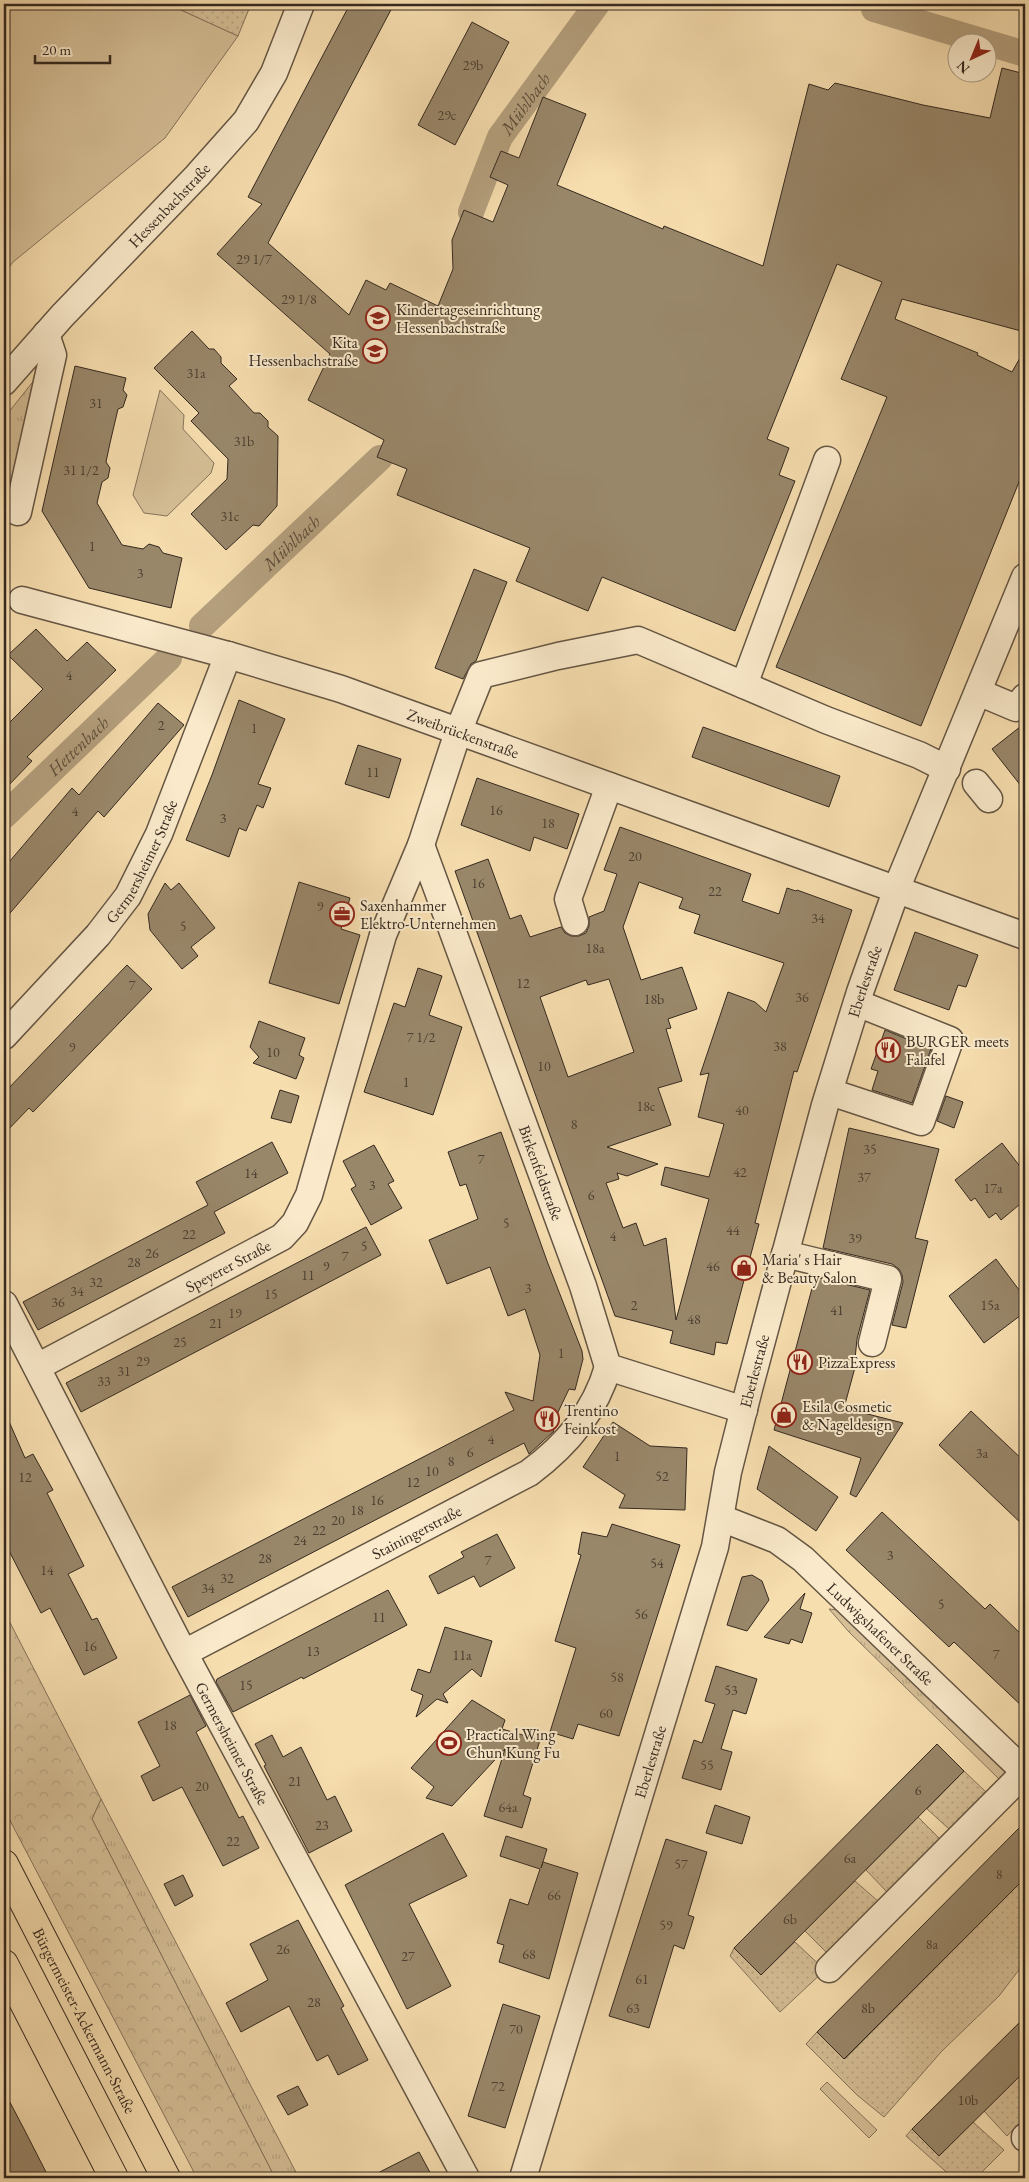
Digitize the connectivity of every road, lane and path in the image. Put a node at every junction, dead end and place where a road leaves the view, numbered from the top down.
1 (301, 4) edge
2 (46, 334) junction
3 (4, 382) edge
4 (827, 460) dead end
5 (18, 512) dead end
6 (1025, 577) edge
7 (22, 600) dead end
8 (228, 655) junction
9 (744, 685) junction
10 (978, 692) junction
11 (1025, 697) edge
12 (458, 732) junction
13 (947, 769) junction
14 (609, 786) junction
15 (421, 846) junction
16 (896, 891) junction
17 (575, 922) dead end
18 (1025, 936) edge
19 (857, 1003) junction
20 (4, 1036) edge
21 (830, 1092) junction
22 (785, 1254) junction
23 (4, 1304) edge
24 (872, 1343) dead end
25 (37, 1367) junction
26 (608, 1367) junction
27 (744, 1410) junction
28 (722, 1518) junction
29 (184, 1652) junction
30 (1025, 1772) edge
31 (4, 1864) edge
32 (4, 1964) edge
33 (829, 1969) dead end
34 (114, 2178) edge
35 (166, 2178) edge
36 (466, 2178) edge
37 (523, 2178) edge

1 - 2 street, Hessenbachstraße
2 - 3 street, Hessenbachstraße
2 - 5 street
4 - 9 street
6 - 10 street, Eberlestraße
7 - 8 street, Zweibrückenstraße
8 - 12 street, Zweibrückenstraße
8 - 20 street, Germersheimer Straße
9 - 12 street
9 - 13 street
10 - 11 street
10 - 13 street, Eberlestraße
12 - 14 street, Zweibrückenstraße
12 - 15 street
13 - 16 street, Eberlestraße
14 - 16 street, Zweibrückenstraße
14 - 17 street
15 - 25 street, Speyerer Straße
15 - 26 street, Birkenfeldstraße
16 - 18 street, Zweibrückenstraße
16 - 19 street, Eberlestraße
19 - 21 street, Eberlestraße
19 - 21 street
21 - 22 street, Eberlestraße
22 - 24 street
22 - 27 street, Eberlestraße
23 - 25 street, Germersheimer Straße
25 - 29 street, Germersheimer Straße
26 - 27 street
26 - 29 street, Stainingerstraße
27 - 28 street, Eberlestraße
28 - 30 street, Ludwigshafener Straße
28 - 37 street, Eberlestraße
29 - 36 street, Germersheimer Straße
30 - 33 street, Ludwigshafener Straße
31 - 35 main road, Bürgermeister-Ackermann-Straße
32 - 34 main road

